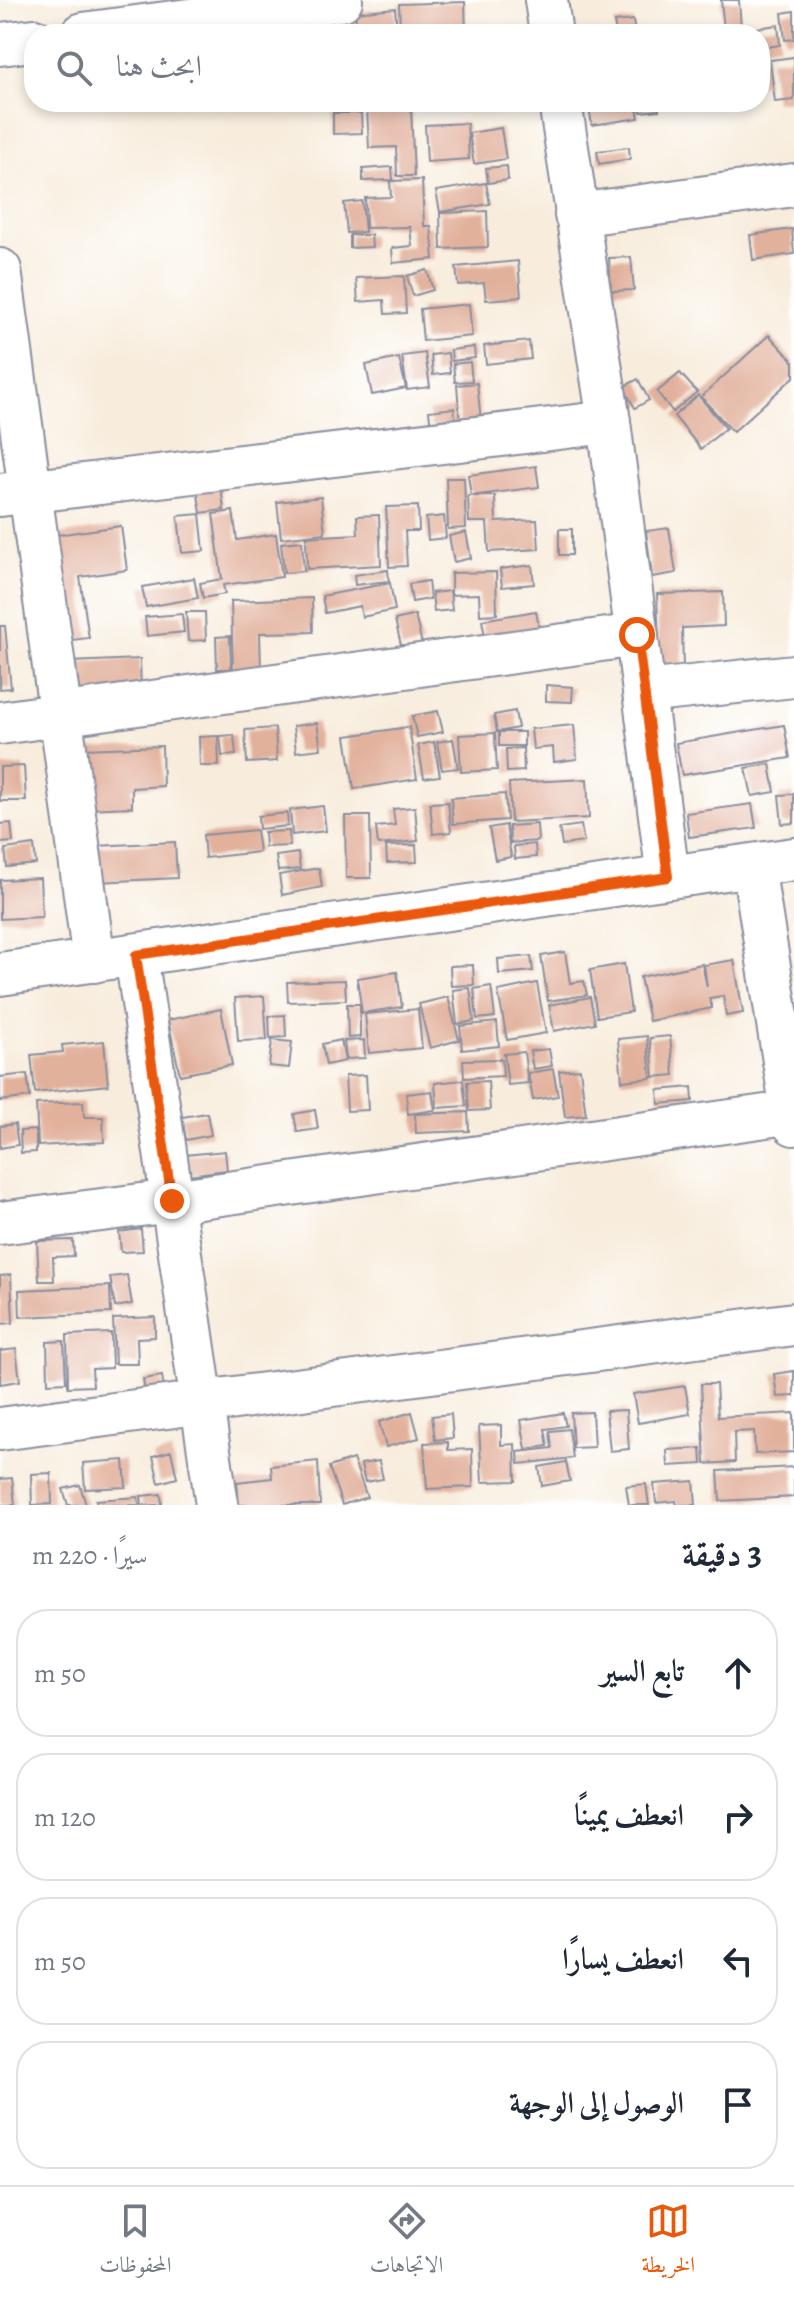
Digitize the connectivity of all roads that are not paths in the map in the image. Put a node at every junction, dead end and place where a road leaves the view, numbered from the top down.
1 (341, 0) edge
2 (546, 0) edge
3 (159, 24) edge
4 (550, 24) edge
5 (24, 41) edge
6 (0, 44) edge
7 (561, 112) edge
8 (794, 185) edge
9 (576, 215) junction
10 (0, 270) edge
11 (609, 422) junction
12 (15, 494) edge
13 (637, 635) junction
14 (794, 676) edge
15 (644, 692) junction
16 (60, 716) junction
17 (0, 723) edge
18 (794, 859) edge
19 (753, 866) junction
20 (668, 877) junction
21 (136, 955) junction
22 (94, 961) junction
23 (0, 974) edge
24 (793, 1116) edge
25 (172, 1201) junction
26 (0, 1223) edge
27 (794, 1324) edge
28 (200, 1403) junction
29 (0, 1429) edge
30 (217, 1505) edge

1 - 3 street
2 - 4 street
5 - 6 street
7 - 9 street
8 - 9 street
9 - 11 street
10 - 12 street
11 - 12 street
11 - 13 street
12 - 16 street
13 - 15 street
13 - 16 street
14 - 15 street
15 - 20 street
16 - 17 street
16 - 22 street
18 - 19 street
19 - 20 street
19 - 24 street
20 - 21 street
21 - 22 street
21 - 25 street
22 - 23 street
24 - 25 street
25 - 26 street
25 - 28 street
27 - 28 street
28 - 29 street
28 - 30 street

